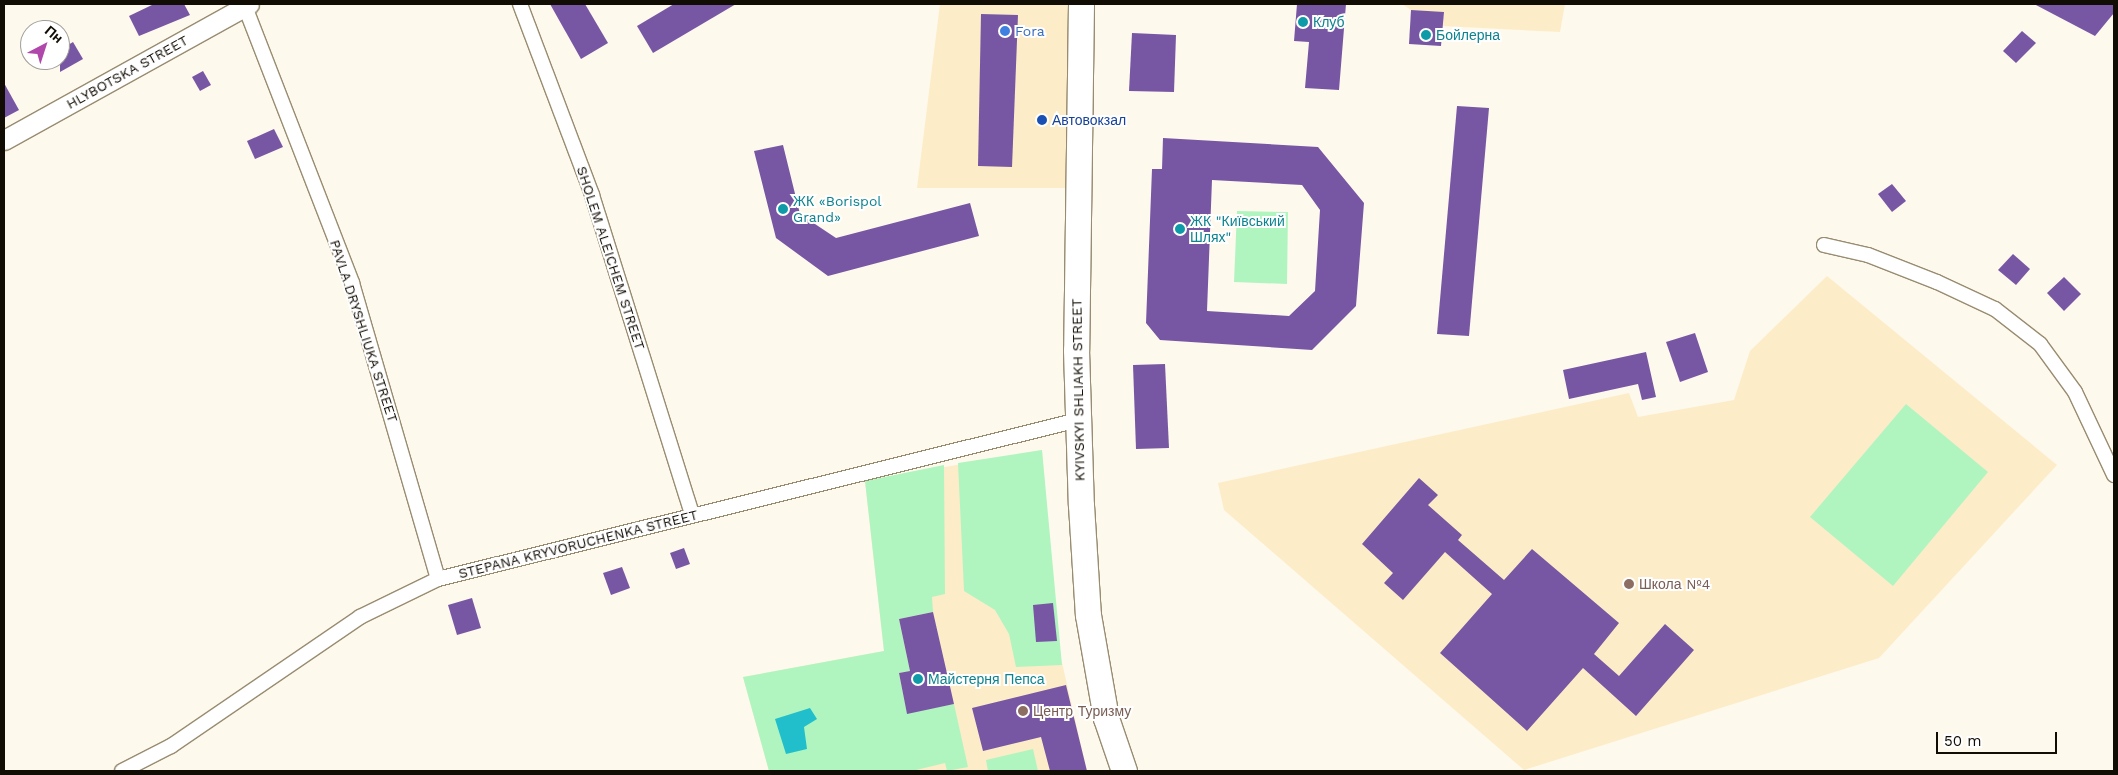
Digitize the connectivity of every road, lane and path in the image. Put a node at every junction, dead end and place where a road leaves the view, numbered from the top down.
1 (520, 4) edge
2 (1081, 4) edge
3 (246, 5) edge
4 (4, 140) edge
5 (1824, 245) dead end
6 (1078, 420) junction
7 (2114, 475) edge
8 (692, 515) junction
9 (438, 580) junction
10 (122, 771) edge
11 (1124, 771) edge

1 - 8 street, SHOLEM ALEICHEM STREET
2 - 6 highway, KYIVSKYI SHLIAKH STREET
3 - 4 street, HLYBOTSKA STREET
3 - 9 street, PAVLA DRYSHLIUKA STREET
5 - 7 street
6 - 8 street, STEPANA KRYVORUCHENKA STREET
6 - 11 highway, KYIVSKYI SHLIAKH STREET
8 - 9 street, STEPANA KRYVORUCHENKA STREET
9 - 10 street, STEPANA KRYVORUCHENKA STREET

